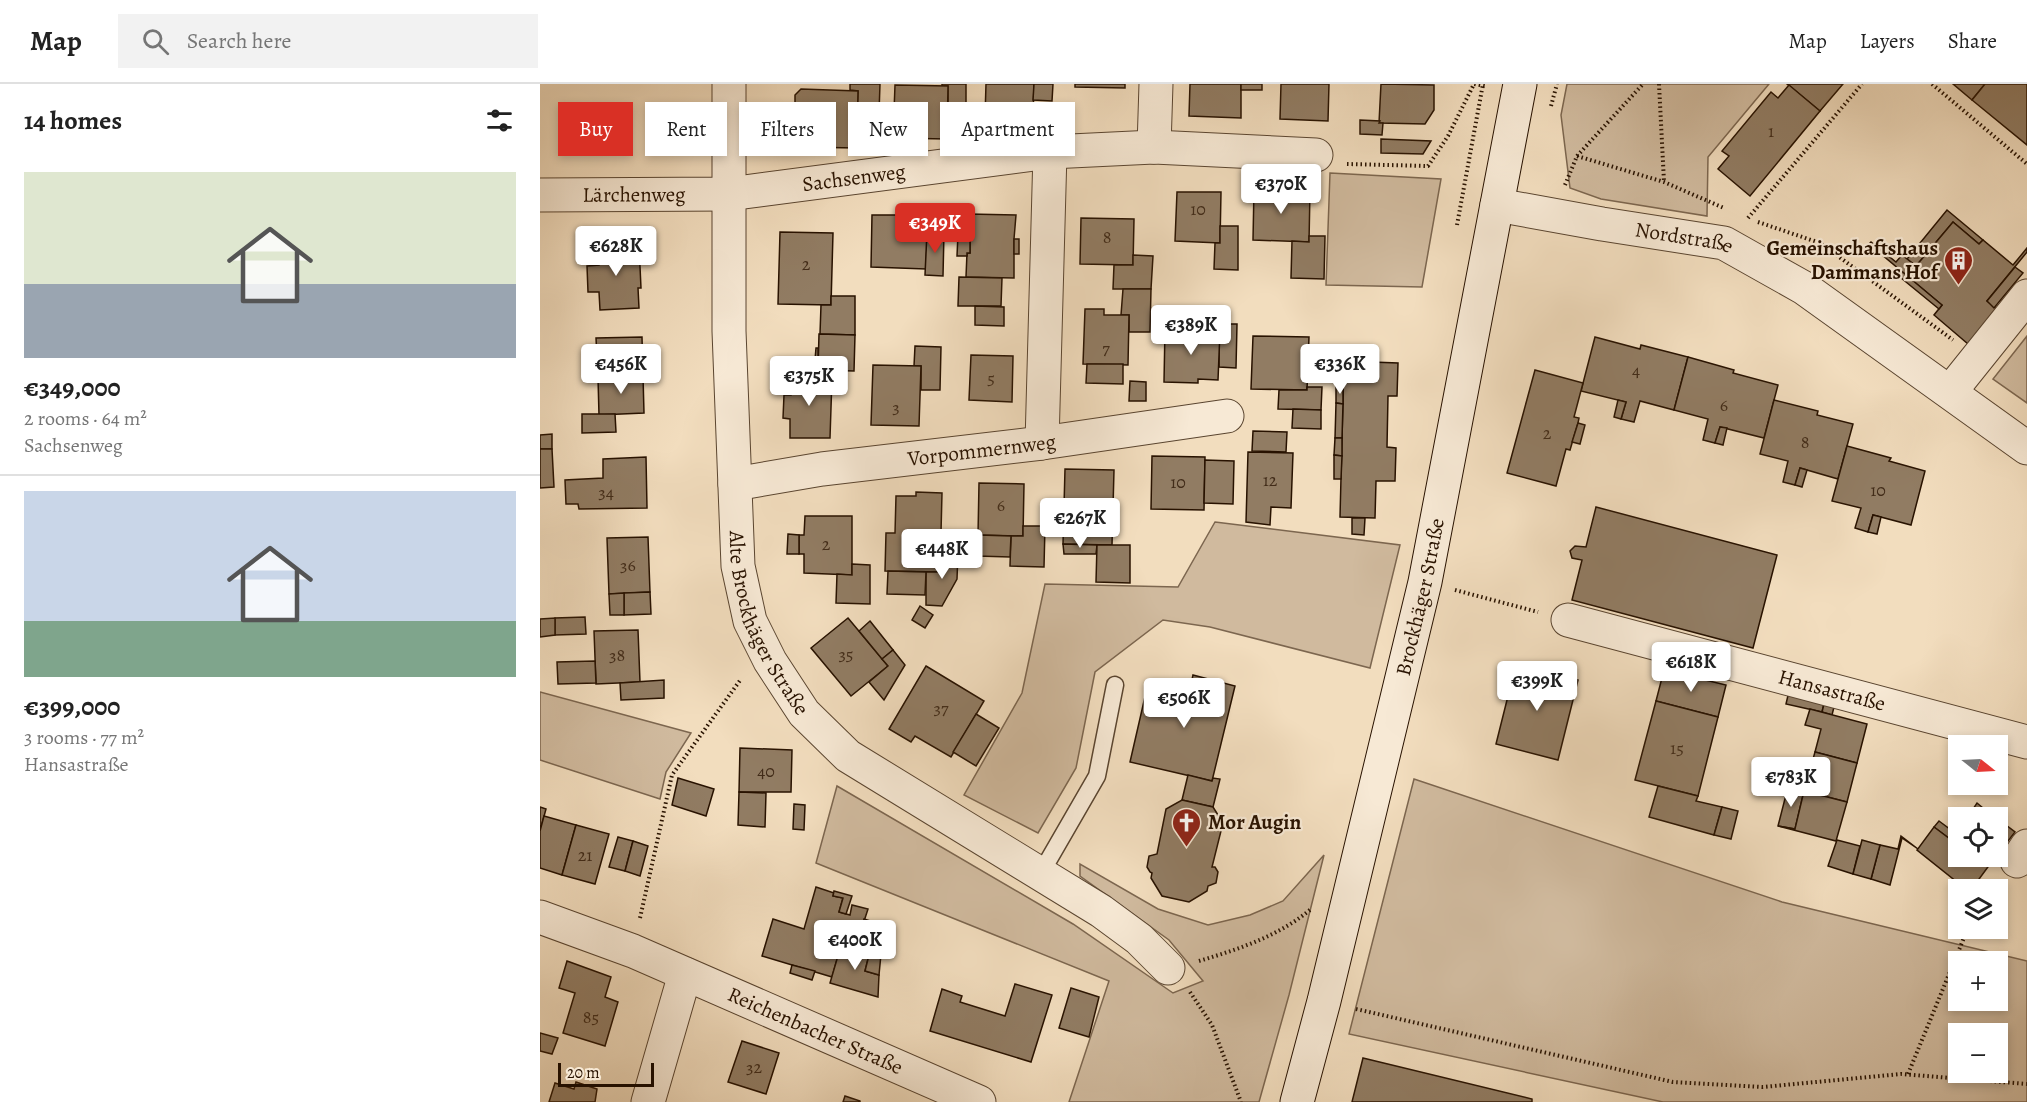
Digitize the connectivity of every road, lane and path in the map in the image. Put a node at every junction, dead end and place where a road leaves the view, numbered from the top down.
1 (729, 84) edge
2 (1155, 84) edge
3 (1643, 84) edge
4 (1659, 84) edge
5 (1862, 84) edge
6 (1932, 84) edge
7 (1519, 88) edge
8 (1554, 100) dead end
9 (1154, 147) junction
10 (1075, 151) edge
11 (1316, 155) joint
12 (1019, 156) edge
13 (1050, 156) edge
14 (1577, 156) dead end
15 (2027, 164) edge
16 (1664, 182) dead end
17 (729, 194) junction
18 (540, 195) edge
19 (1497, 204) junction
20 (1747, 218) dead end
21 (2027, 296) edge
22 (1950, 392) junction
23 (1227, 416) dead end
24 (1042, 443) junction
25 (2027, 448) edge
26 (735, 484) junction
27 (1425, 582) junction
28 (1568, 620) joint
29 (770, 661) junction
30 (1115, 685) dead end
31 (2027, 742) edge
32 (1041, 873) junction
33 (1315, 906) dead end
34 (540, 917) edge
35 (1963, 939) edge
36 (633, 951) junction
37 (1168, 968) junction
38 (685, 974) junction
39 (1324, 1001) junction
40 (1908, 1074) junction
41 (2027, 1084) edge
42 (648, 1102) edge
43 (979, 1102) edge
44 (1241, 1102) edge
45 (1297, 1102) edge

1 - 17 street, Alte Brockhäger Straße
2 - 9 street
3 - 14 path
4 - 16 path
5 - 20 path
6 - 15 path
7 - 8 path
7 - 11 path
7 - 19 street, Brockhäger Straße
9 - 10 street, Sachsenweg
9 - 11 street, Sachsenweg
12 - 17 street, Sachsenweg
13 - 24 street
17 - 18 street, Lärchenweg
17 - 26 street, Alte Brockhäger Straße
19 - 22 street, Nordstraße
19 - 27 street, Brockhäger Straße
21 - 22 street
22 - 25 street, Nordstraße
23 - 24 street, Vorpommernweg
24 - 26 street, Vorpommernweg
26 - 29 street, Alte Brockhäger Straße
27 - 28 path
27 - 39 street, Brockhäger Straße
28 - 31 street, Hansastraße
29 - 32 street, Alte Brockhäger Straße
29 - 36 path
30 - 32 lane
32 - 37 street, Alte Brockhäger Straße
33 - 37 path
34 - 36 street, Reichenbacher Straße
35 - 40 path
36 - 38 street, Reichenbacher Straße
37 - 44 path
38 - 42 street
38 - 43 street, Reichenbacher Straße
39 - 40 path
39 - 45 street, Brockhäger Straße
40 - 41 path

